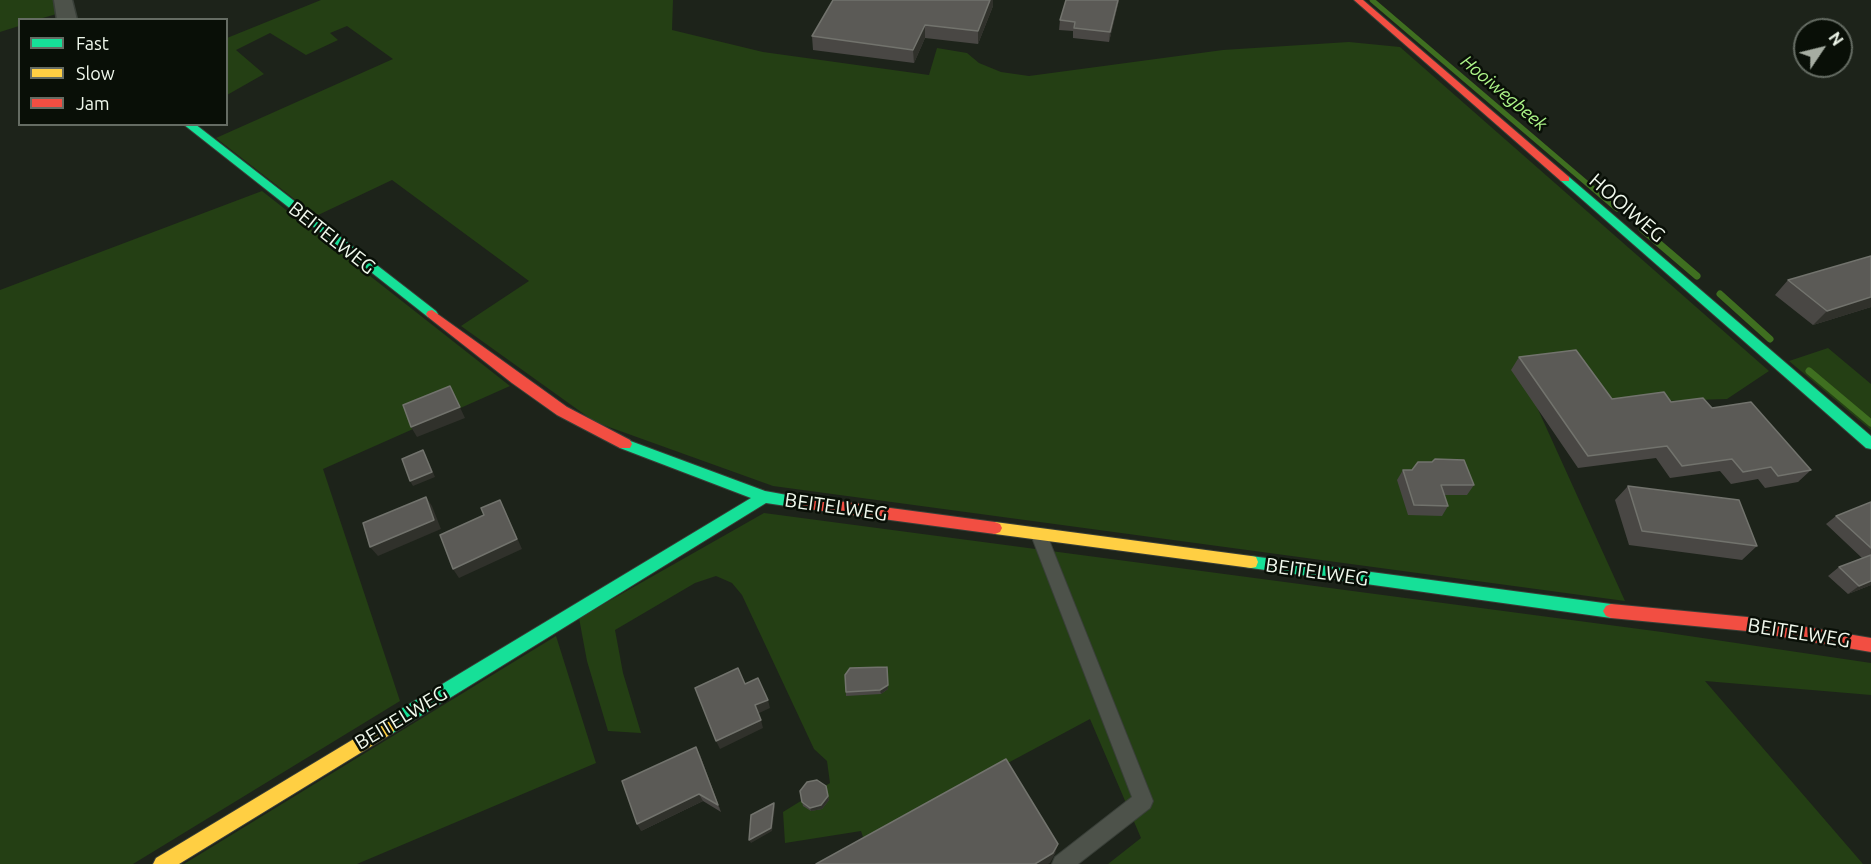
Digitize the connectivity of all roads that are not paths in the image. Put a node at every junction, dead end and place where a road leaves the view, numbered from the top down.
1 (63, 0) edge
2 (1358, 0) edge
3 (67, 18) edge
4 (191, 126) edge
5 (1871, 444) edge
6 (764, 497) junction
7 (1039, 535) junction
8 (1871, 645) edge
9 (162, 864) edge
10 (1062, 864) edge

1 - 3 street
2 - 5 street, HOOIWEG
4 - 6 street, BEITELWEG
6 - 7 street, BEITELWEG
6 - 9 street, BEITELWEG
7 - 8 street, BEITELWEG
7 - 10 lane

